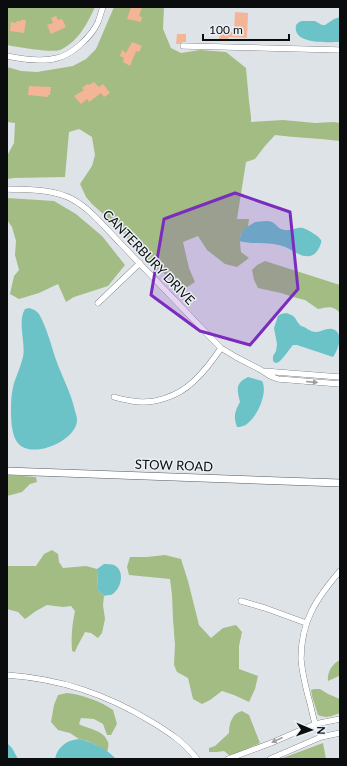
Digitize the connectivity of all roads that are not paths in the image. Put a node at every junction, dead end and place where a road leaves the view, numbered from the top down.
1 (103, 7) edge
2 (183, 46) dead end
3 (340, 50) edge
4 (7, 56) edge
5 (7, 189) edge
6 (140, 263) junction
7 (98, 303) dead end
8 (221, 348) junction
9 (261, 370) junction
10 (296, 374) junction
11 (327, 376) junction
12 (340, 377) edge
13 (295, 381) junction
14 (327, 383) junction
15 (340, 384) edge
16 (114, 397) dead end
17 (7, 471) edge
18 (340, 483) edge
19 (340, 571) edge
20 (241, 601) dead end
21 (306, 622) junction
22 (7, 675) edge
23 (340, 719) edge
24 (315, 724) junction
25 (340, 733) edge
26 (321, 737) junction
27 (197, 759) edge
28 (228, 759) edge
29 (270, 759) edge

1 - 4 street
2 - 3 street
5 - 6 street, CANTERBURY DRIVE
6 - 7 street
6 - 8 street, CANTERBURY DRIVE
8 - 9 street, CANTERBURY DRIVE
8 - 16 street
9 - 10 street, CANTERBURY DRIVE
9 - 13 street, CANTERBURY DRIVE
10 - 11 street, CANTERBURY DRIVE
10 - 13 street
11 - 12 street, CANTERBURY DRIVE
11 - 14 street
13 -> 14 street, CANTERBURY DRIVE
14 - 15 street, CANTERBURY DRIVE
17 - 18 street, STOW ROAD
19 - 21 street
20 - 21 street
21 - 24 street
22 - 27 street
23 - 24 street
24 - 26 street
24 -> 28 street
25 - 26 street
26 - 29 street

